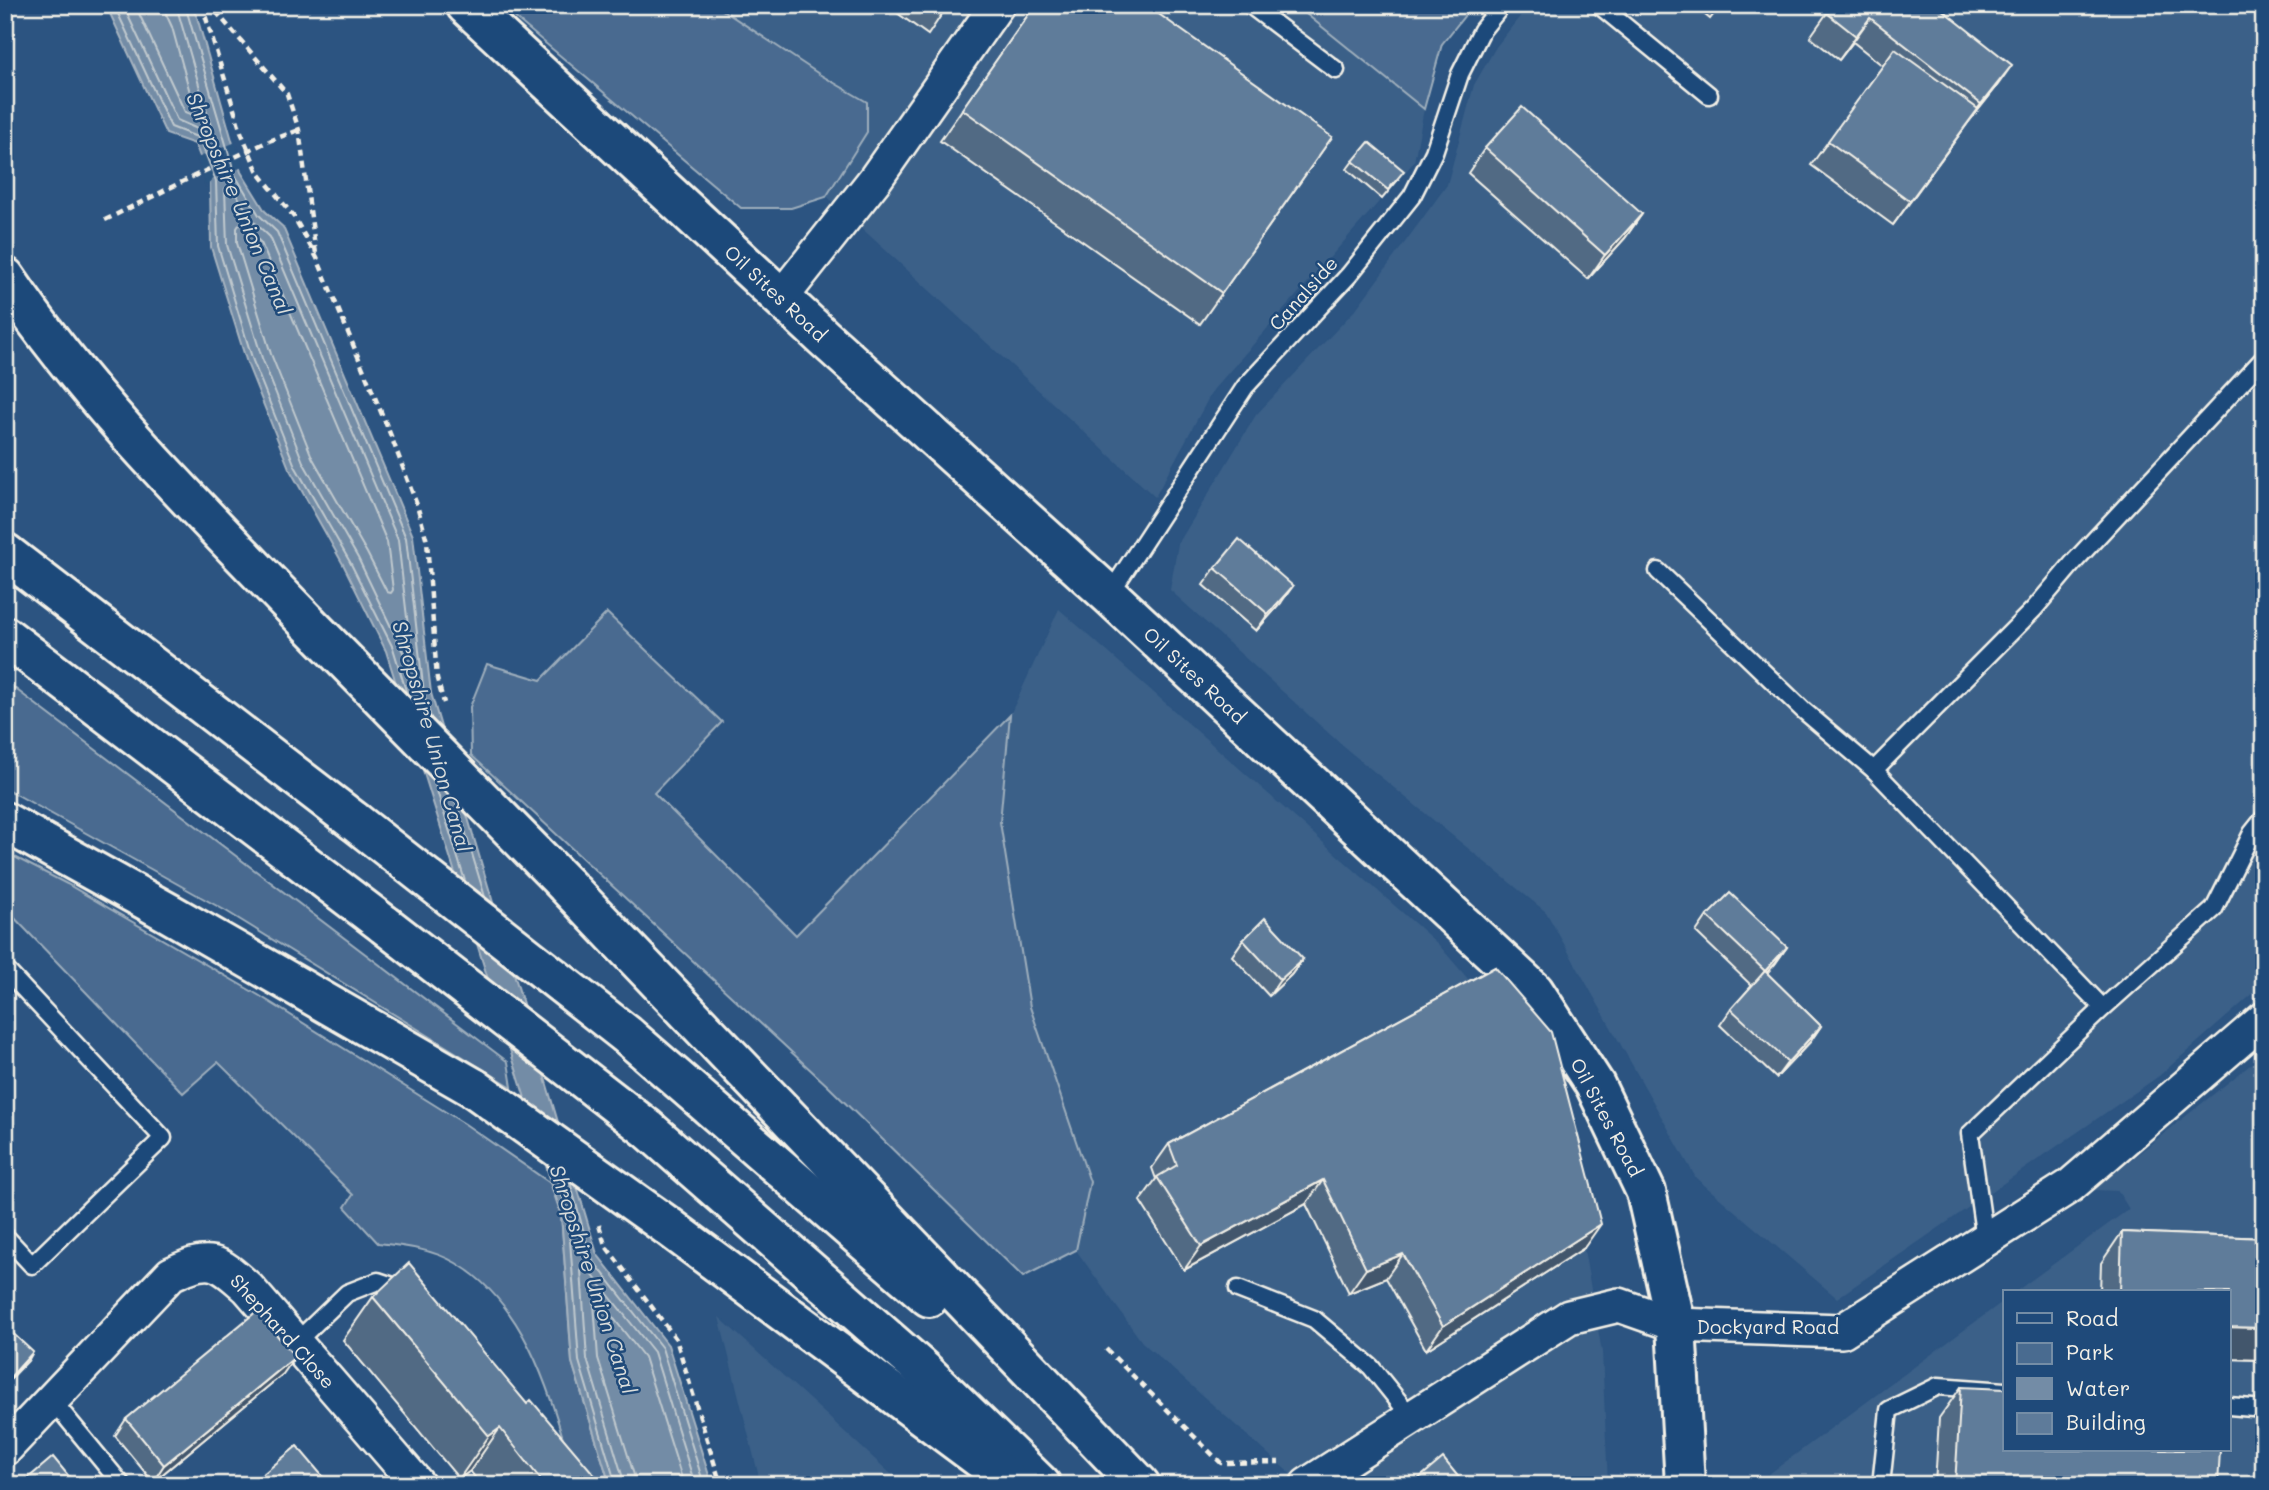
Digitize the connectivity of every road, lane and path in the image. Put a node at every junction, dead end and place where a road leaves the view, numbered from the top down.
1 (466, 5) edge
2 (997, 5) edge
3 (1250, 5) edge
4 (1502, 5) edge
5 (1600, 5) edge
6 (204, 8) dead end
7 (1336, 70) dead end
8 (1709, 94) dead end
9 (299, 130) junction
10 (105, 220) dead end
11 (317, 258) dead end
12 (5, 277) edge
13 (780, 298) junction
14 (2264, 358) edge
15 (18, 563) edge
16 (1658, 571) dead end
17 (1109, 595) junction
18 (7, 637) edge
19 (1874, 770) junction
20 (2264, 818) edge
21 (5, 822) edge
22 (5, 969) edge
23 (2103, 1008) junction
24 (2264, 1019) edge
25 (5, 1236) edge
26 (1985, 1240) junction
27 (1238, 1289) dead end
28 (421, 1295) edge
29 (1676, 1325) junction
30 (295, 1343) junction
31 (1106, 1349) dead end
32 (61, 1390) junction
33 (2003, 1391) edge
34 (2230, 1406) edge
35 (2264, 1409) edge
36 (1412, 1418) junction
37 (5, 1450) edge
38 (1109, 1452) junction
39 (1320, 1477) edge
40 (122, 1485) edge
41 (418, 1485) edge
42 (1015, 1485) edge
43 (1041, 1485) edge
44 (1139, 1485) edge
45 (1685, 1485) edge
46 (1881, 1485) edge

1 - 13 main road, Oil Sites Road
2 - 13 street
3 - 7 lane
4 - 17 lane, Canalside
5 - 8 lane
6 - 9 path
9 - 10 path, bridge
9 - 11 path
12 - 38 main road, bridge
13 - 17 main road, Oil Sites Road
14 - 19 lane
15 - 38 main road, bridge
16 - 19 lane
17 - 29 main road, Oil Sites Road
18 - 43 main road, bridge
19 - 23 lane
20 - 23 lane
21 - 42 main road, bridge
22 - 25 lane
23 - 26 lane
24 - 26 street, Dockyard Road
26 - 29 street, Dockyard Road
27 - 36 lane
28 - 30 lane
29 - 36 street, Dockyard Road
29 - 45 main road, Oil Sites Road
30 - 32 street, Shephard Close
30 - 41 street, Shephard Close
31 - 39 path
32 - 37 street, Shephard Close
32 - 40 lane
33 - 46 lane
34 - 35 lane
36 - 39 street, Dockyard Road
38 - 44 main road

